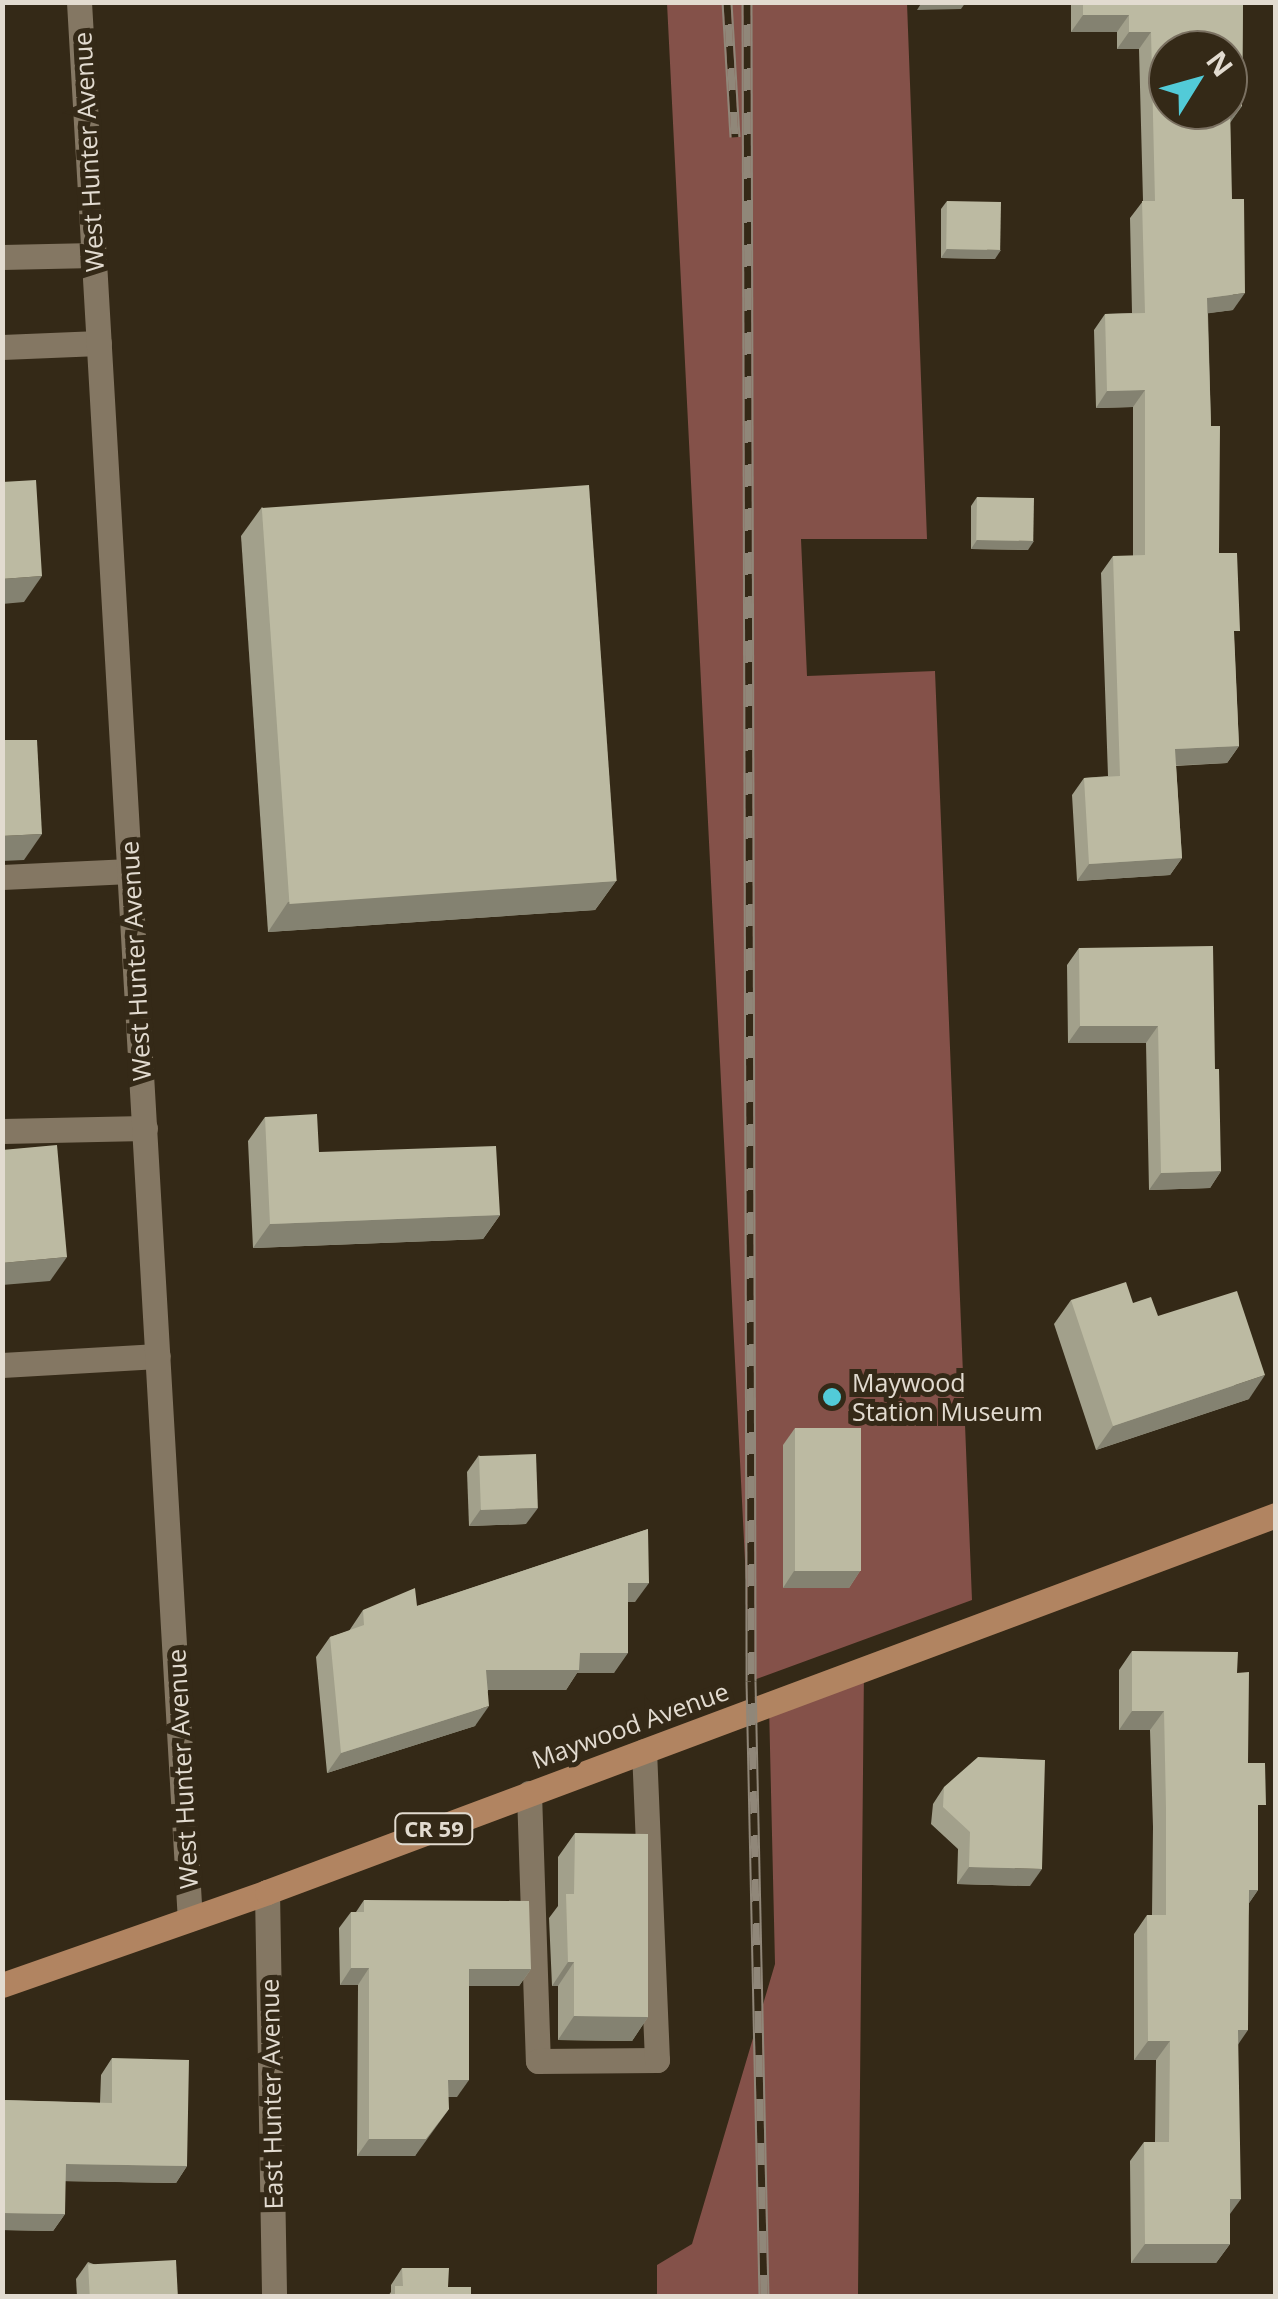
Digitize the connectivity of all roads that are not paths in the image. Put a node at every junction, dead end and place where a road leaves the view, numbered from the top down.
1 (79, 2) edge
2 (94, 255) junction
3 (2, 257) edge
4 (99, 343) junction
5 (2, 347) edge
6 (130, 871) junction
7 (2, 877) edge
8 (145, 1128) junction
9 (2, 1131) edge
10 (158, 1356) junction
11 (2, 1365) edge
12 (1276, 1515) edge
13 (644, 1751) junction
14 (529, 1794) junction
15 (267, 1892) junction
16 (190, 1918) junction
17 (2, 1985) edge
18 (274, 2296) edge

1 - 2 street, West Hunter Avenue
2 - 3 street
2 - 4 street, West Hunter Avenue
4 - 5 street
4 - 6 street, West Hunter Avenue
6 - 7 street
6 - 8 street, West Hunter Avenue
8 - 9 street
8 - 10 street, West Hunter Avenue
10 - 11 street
10 - 16 street, West Hunter Avenue
12 - 13 main road, Maywood Avenue / CR 59
13 - 14 main road, Maywood Avenue / CR 59
13 - 14 street
14 - 15 main road, Maywood Avenue / CR 59
15 - 16 main road, Maywood Avenue / CR 59
15 - 18 street, East Hunter Avenue
16 - 17 main road, Maywood Avenue / CR 59

